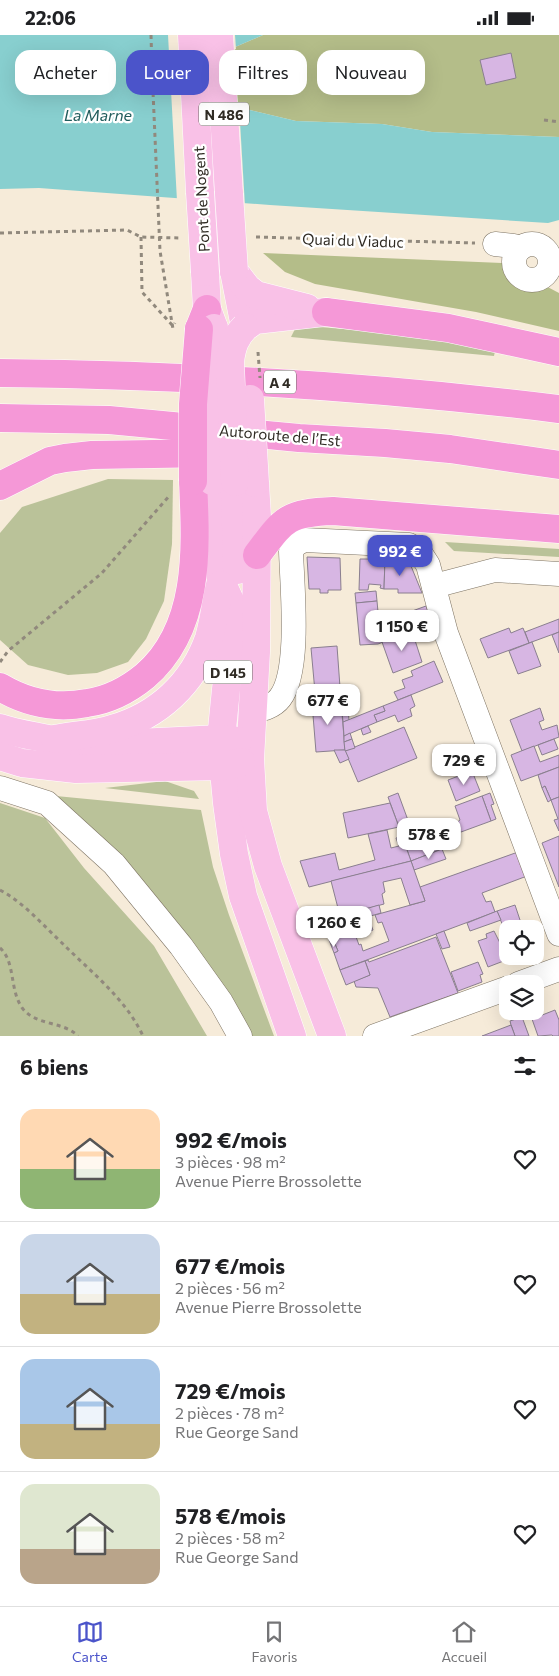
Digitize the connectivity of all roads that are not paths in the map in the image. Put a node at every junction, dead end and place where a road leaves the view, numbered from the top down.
1 (192, 35) edge
2 (219, 35) edge
3 (495, 244) road end
4 (554, 257) edge
5 (234, 271) junction
6 (326, 312) junction
7 (198, 323) joint
8 (245, 327) junction
9 (559, 352) edge
10 (0, 373) edge
11 (559, 409) edge
12 (0, 418) edge
13 (299, 438) junction
14 (559, 465) edge
15 (214, 484) junction
16 (0, 486) edge
17 (257, 517) joint
18 (559, 529) edge
19 (257, 555) junction
20 (559, 574) edge
21 (434, 586) junction
22 (226, 593) junction
23 (0, 687) edge
24 (253, 711) junction
25 (0, 728) edge
26 (55, 739) junction
27 (221, 739) junction
28 (241, 756) junction
29 (0, 757) edge
30 (0, 788) edge
31 (559, 934) edge
32 (559, 969) edge
33 (543, 975) edge
34 (499, 991) edge
35 (240, 1036) edge
36 (292, 1036) edge
37 (332, 1036) edge
38 (375, 1036) edge

1 - 7 main road, Pont de Nogent / N 486, bridge
2 - 5 main road, Pont de Nogent / N 486, bridge
3 - 4 street
5 - 6 main road
5 - 8 main road, N 486
6 - 8 main road
6 - 9 highway
7 - 15 highway, bridge
8 - 15 main road, N 486, bridge
10 - 11 highway, A 4
12 - 13 highway, Autoroute de l’Est
13 - 14 highway, Autoroute de l’Est
13 - 16 highway
15 - 17 main road, N 486
15 - 22 main road
15 - 23 highway
17 - 19 main road, D 145
18 - 19 highway
19 - 24 main road, D 145
20 - 21 street
21 - 24 street
21 - 31 street
22 - 26 main road
22 - 27 main road, D 145
24 - 28 main road, D 145
25 - 26 main road
26 - 27 main road
27 - 28 main road, D 145
28 - 29 main road
28 - 36 main road, D 145
28 - 37 main road, D 145
30 - 35 street
32 - 33 street
34 - 38 street

